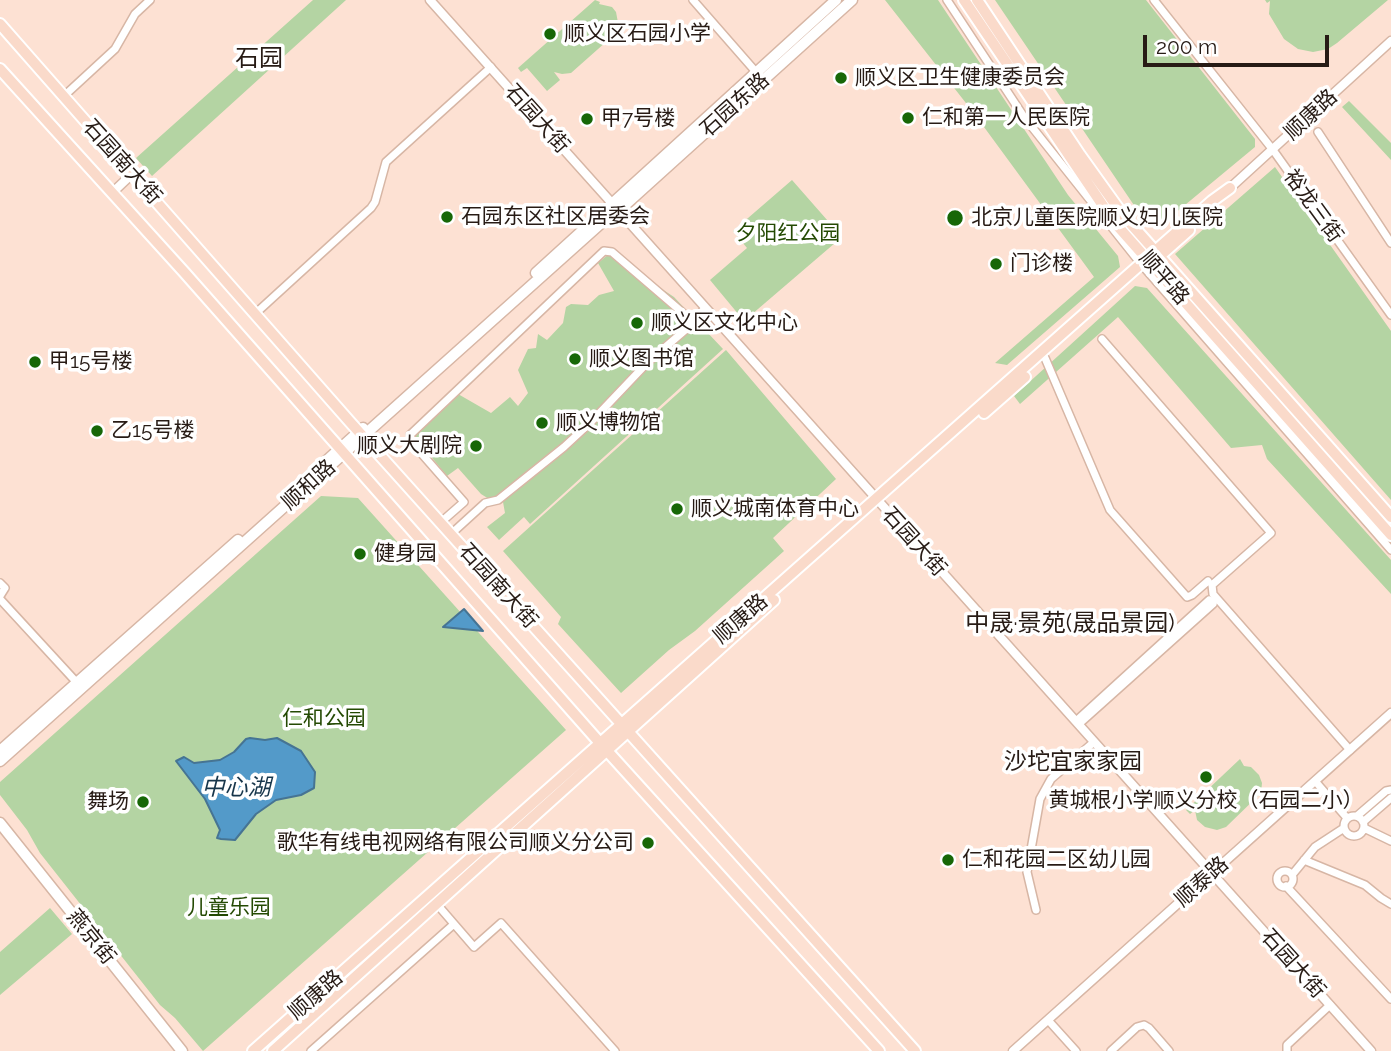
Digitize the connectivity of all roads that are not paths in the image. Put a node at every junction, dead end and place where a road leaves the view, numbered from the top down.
1 (150, 0) edge
2 (430, 0) edge
3 (693, 0) edge
4 (836, 0) edge
5 (852, 0) edge
6 (947, 0) edge
7 (964, 0) edge
8 (977, 0) edge
9 (1154, 0) edge
10 (0, 24) edge
11 (1391, 41) edge
12 (491, 67) junction
13 (0, 69) edge
14 (756, 72) junction
15 (64, 96) junction
16 (1318, 132) dead end
17 (1273, 150) junction
18 (132, 174) junction
19 (1230, 188) joint
20 (112, 193) junction
21 (615, 207) junction
22 (1391, 243) edge
23 (1150, 261) junction
24 (704, 307) junction
25 (256, 313) junction
26 (683, 313) junction
27 (1391, 315) edge
28 (692, 325) junction
29 (1102, 339) dead end
30 (1045, 358) junction
31 (361, 434) junction
32 (342, 451) junction
33 (464, 502) junction
34 (879, 502) junction
35 (474, 513) junction
36 (1391, 517) edge
37 (440, 523) junction
38 (451, 534) junction
39 (1391, 535) edge
40 (1391, 550) edge
41 (1208, 582) dead end
42 (0, 583) edge
43 (0, 598) edge
44 (1211, 602) dead end
45 (79, 685) junction
46 (1391, 713) edge
47 (1077, 723) junction
48 (625, 727) junction
49 (1094, 742) junction
50 (603, 747) junction
51 (1350, 750) junction
52 (0, 751) edge
53 (0, 761) edge
54 (1315, 781) junction
55 (1391, 790) edge
56 (1391, 798) edge
57 (1347, 818) junction
58 (1361, 822) junction
59 (0, 823) edge
60 (1344, 828) junction
61 (1391, 841) edge
62 (1304, 860) junction
63 (1212, 873) junction
64 (1292, 875) junction
65 (1286, 886) junction
66 (433, 899) junction
67 (1391, 904) edge
68 (1036, 910) dead end
69 (454, 924) junction
70 (1391, 999) edge
71 (1330, 1005) junction
72 (1048, 1020) junction
73 (182, 1051) edge
74 (253, 1051) edge
75 (273, 1051) edge
76 (311, 1051) edge
77 (614, 1051) edge
78 (879, 1051) edge
79 (915, 1051) edge
80 (1013, 1051) edge
81 (1076, 1051) edge
82 (1111, 1051) edge
83 (1169, 1051) edge
84 (1287, 1051) edge
85 (1371, 1051) edge

1 - 15 street
2 - 12 street, 石园大街
3 - 14 street
4 - 14 main road, 石园东路
5 - 21 main road, 石园东路
6 - 23 street
7 - 23 main road, 顺平路
8 - 23 main road, 顺平路
9 - 17 street, 裕龙三街
10 - 15 main road, 石园南大街
11 - 17 street, 顺康路
12 - 21 street, 石园大街
12 - 25 street
13 - 20 main road, 石园南大街
14 - 21 main road, 石园东路
15 - 18 main road, 石园南大街
16 - 22 street
17 - 19 street, 顺康路
17 - 27 street, 裕龙三街
18 - 20 street
18 - 25 main road, 石园南大街
19 - 23 main road, 顺康路
20 - 32 main road, 石园南大街
21 - 24 street, 石园大街
21 - 31 main road, 顺和路
23 - 30 main road, 顺康路
23 - 34 main road, 顺康路
23 - 36 main road, 顺平路
23 - 39 main road, 顺平路
23 - 40 street
24 - 26 street
24 - 28 street
24 - 34 street, 石园大街
25 - 31 main road, 石园南大街
26 - 28 street
26 - 33 street
28 - 35 street
29 - 51 street
30 - 34 main road, 顺康路
30 - 41 street
31 - 32 main road, 顺和路
31 - 37 main road, 石园南大街
32 - 45 main road, 顺和路
32 - 50 main road, 石园南大街
33 - 35 street
33 - 37 street
34 - 47 street, 石园大街
34 - 48 main road, 顺康路
35 - 38 street
37 - 38 main road, 石园南大街
38 - 48 main road, 石园南大街
42 - 43 street
43 - 45 street
44 - 47 street
45 - 52 main road, 顺和路
45 - 53 main road, 顺和路
46 - 51 street, 顺泰路
47 - 49 street, 石园大街
48 - 50 main road, 顺康路
48 - 79 main road, 石园南大街
49 - 63 street, 石园大街
49 - 68 street
50 - 66 main road, 顺康路
50 - 78 main road, 石园南大街
51 - 54 street, 顺泰路
54 - 57 street
54 - 63 street, 顺泰路
55 - 58 street
56 - 58 street
57 - 58 street
57 - 60 street
58 - 60 street
58 - 61 street
59 - 73 main road, 燕京街
60 - 62 street
62 - 64 street
62 - 67 street
63 - 71 street, 石园大街
63 - 72 street, 顺泰路
64 - 65 street
64 - 65 street
65 - 70 street
66 - 69 street
66 - 74 main road, 顺康路
66 - 75 main road, 顺康路
69 - 76 street
69 - 77 street
71 - 84 street
71 - 85 street, 石园大街
72 - 80 street, 顺泰路
72 - 81 street
82 - 83 street

